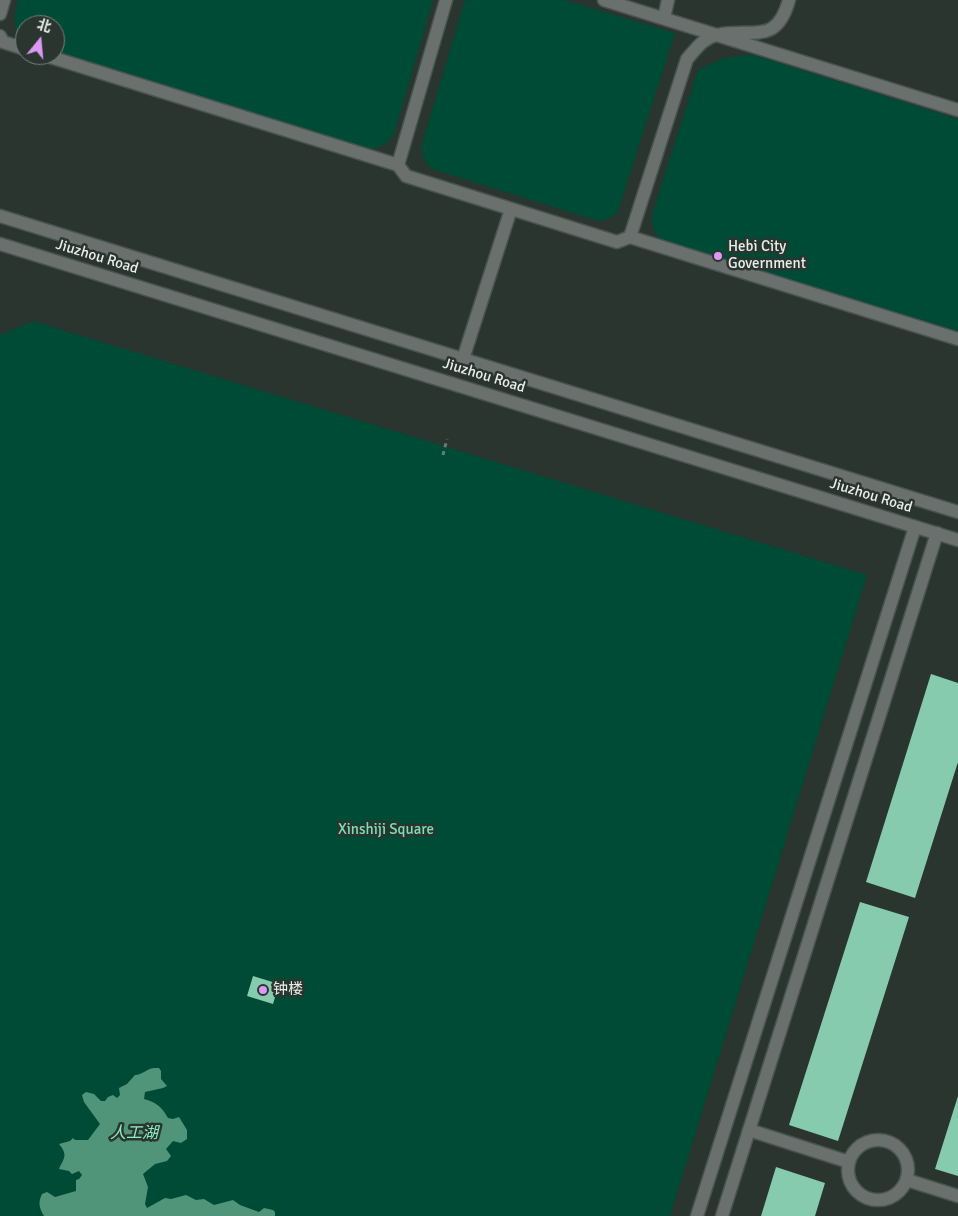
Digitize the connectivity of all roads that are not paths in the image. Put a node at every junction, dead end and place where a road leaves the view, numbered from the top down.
1 (4, 0) edge
2 (446, 0) edge
3 (604, 0) edge
4 (668, 0) edge
5 (789, 0) edge
6 (0, 14) edge
7 (664, 18) junction
8 (716, 35) junction
9 (0, 36) edge
10 (15, 46) edge
11 (65, 62) edge
12 (958, 110) edge
13 (398, 165) junction
14 (511, 209) junction
15 (0, 216) edge
16 (630, 238) junction
17 (0, 244) edge
18 (958, 339) edge
19 (463, 359) junction
20 (958, 512) edge
21 (914, 527) junction
22 (937, 533) junction
23 (958, 540) edge
24 (749, 1130) junction
25 (849, 1162) junction
26 (907, 1180) junction
27 (958, 1196) edge
28 (697, 1216) edge
29 (722, 1216) edge

1 - 6 street
2 - 13 street
3 - 7 street
4 - 7 street
5 - 8 street
7 - 8 street
8 - 12 street
8 - 16 street
9 - 10 street
11 - 13 street
13 - 14 street
14 - 16 street
14 - 19 street
15 - 19 street, Jiuzhou Road
16 - 18 street
17 - 21 street, Jiuzhou Road
19 - 20 street, Jiuzhou Road
21 - 22 street, Jiuzhou Road
21 - 28 street
22 - 23 street, Jiuzhou Road
22 - 24 street
24 - 25 street
24 - 29 street
25 - 26 street
25 - 26 street
26 - 27 street

